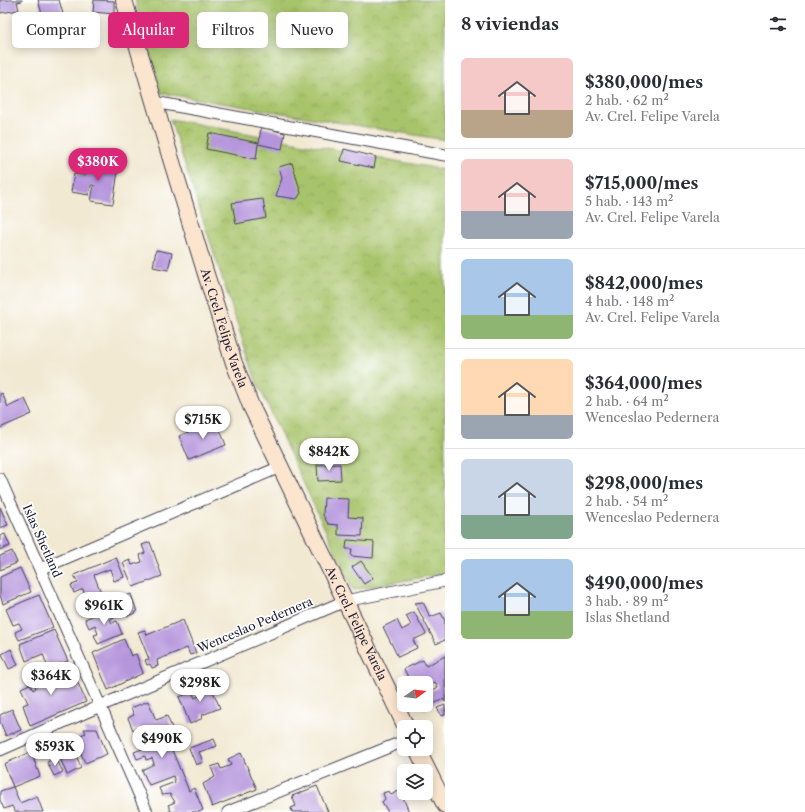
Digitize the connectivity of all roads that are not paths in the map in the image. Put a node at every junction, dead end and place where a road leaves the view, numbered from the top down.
1 (124, 0) edge
2 (154, 102) junction
3 (445, 155) edge
4 (280, 467) junction
5 (0, 479) edge
6 (40, 569) junction
7 (445, 581) edge
8 (345, 601) junction
9 (100, 706) junction
10 (403, 720) edge
11 (397, 744) edge
12 (0, 750) edge
13 (420, 756) edge
14 (445, 805) edge
15 (146, 812) edge
16 (228, 812) edge

1 - 2 main road, Av. Crel. Felipe Varela
2 - 3 street
2 - 4 main road, Av. Crel. Felipe Varela
4 - 6 street
4 - 8 main road, Av. Crel. Felipe Varela
5 - 6 street, Islas Shetland
6 - 9 street, Islas Shetland
7 - 8 street, Wenceslao Pedernera
8 - 9 street, Wenceslao Pedernera
8 - 10 main road, Av. Crel. Felipe Varela
9 - 12 street, Wenceslao Pedernera
9 - 15 street, Islas Shetland
11 - 16 street
13 - 14 main road

